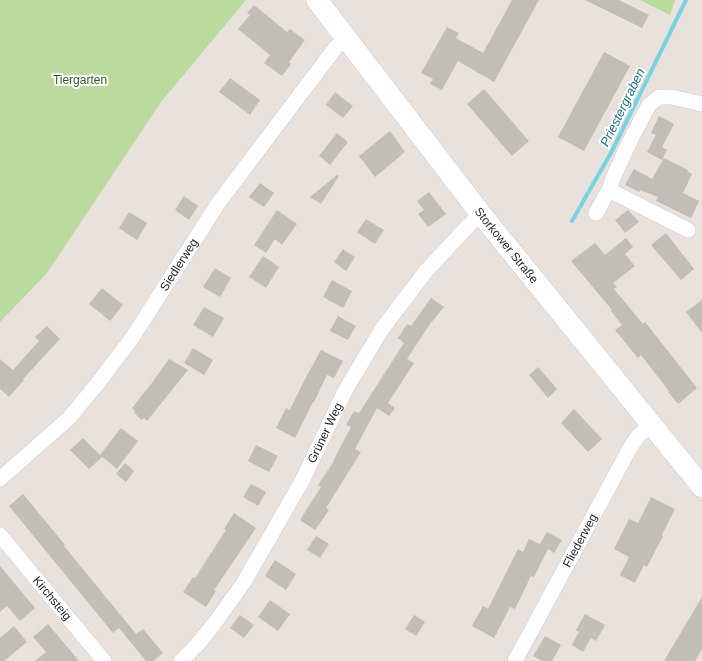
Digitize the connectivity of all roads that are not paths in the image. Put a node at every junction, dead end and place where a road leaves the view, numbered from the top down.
1 (317, 0) edge
2 (346, 39) junction
3 (702, 104) edge
4 (609, 190) junction
5 (596, 213) dead end
6 (481, 214) junction
7 (688, 230) dead end
8 (651, 425) junction
9 (0, 479) edge
10 (702, 487) edge
11 (0, 534) edge
12 (104, 661) edge
13 (181, 661) edge
14 (515, 661) edge

1 - 2 main road, Storkower Straße
2 - 6 main road, Storkower Straße
2 - 9 street, Siedlerweg
3 - 4 street
4 - 5 street
4 - 7 street
6 - 8 main road, Storkower Straße
6 - 13 street, Grüner Weg
8 - 10 main road, Storkower Straße
8 - 14 street, Fliederweg
11 - 12 street, Kirchsteig

